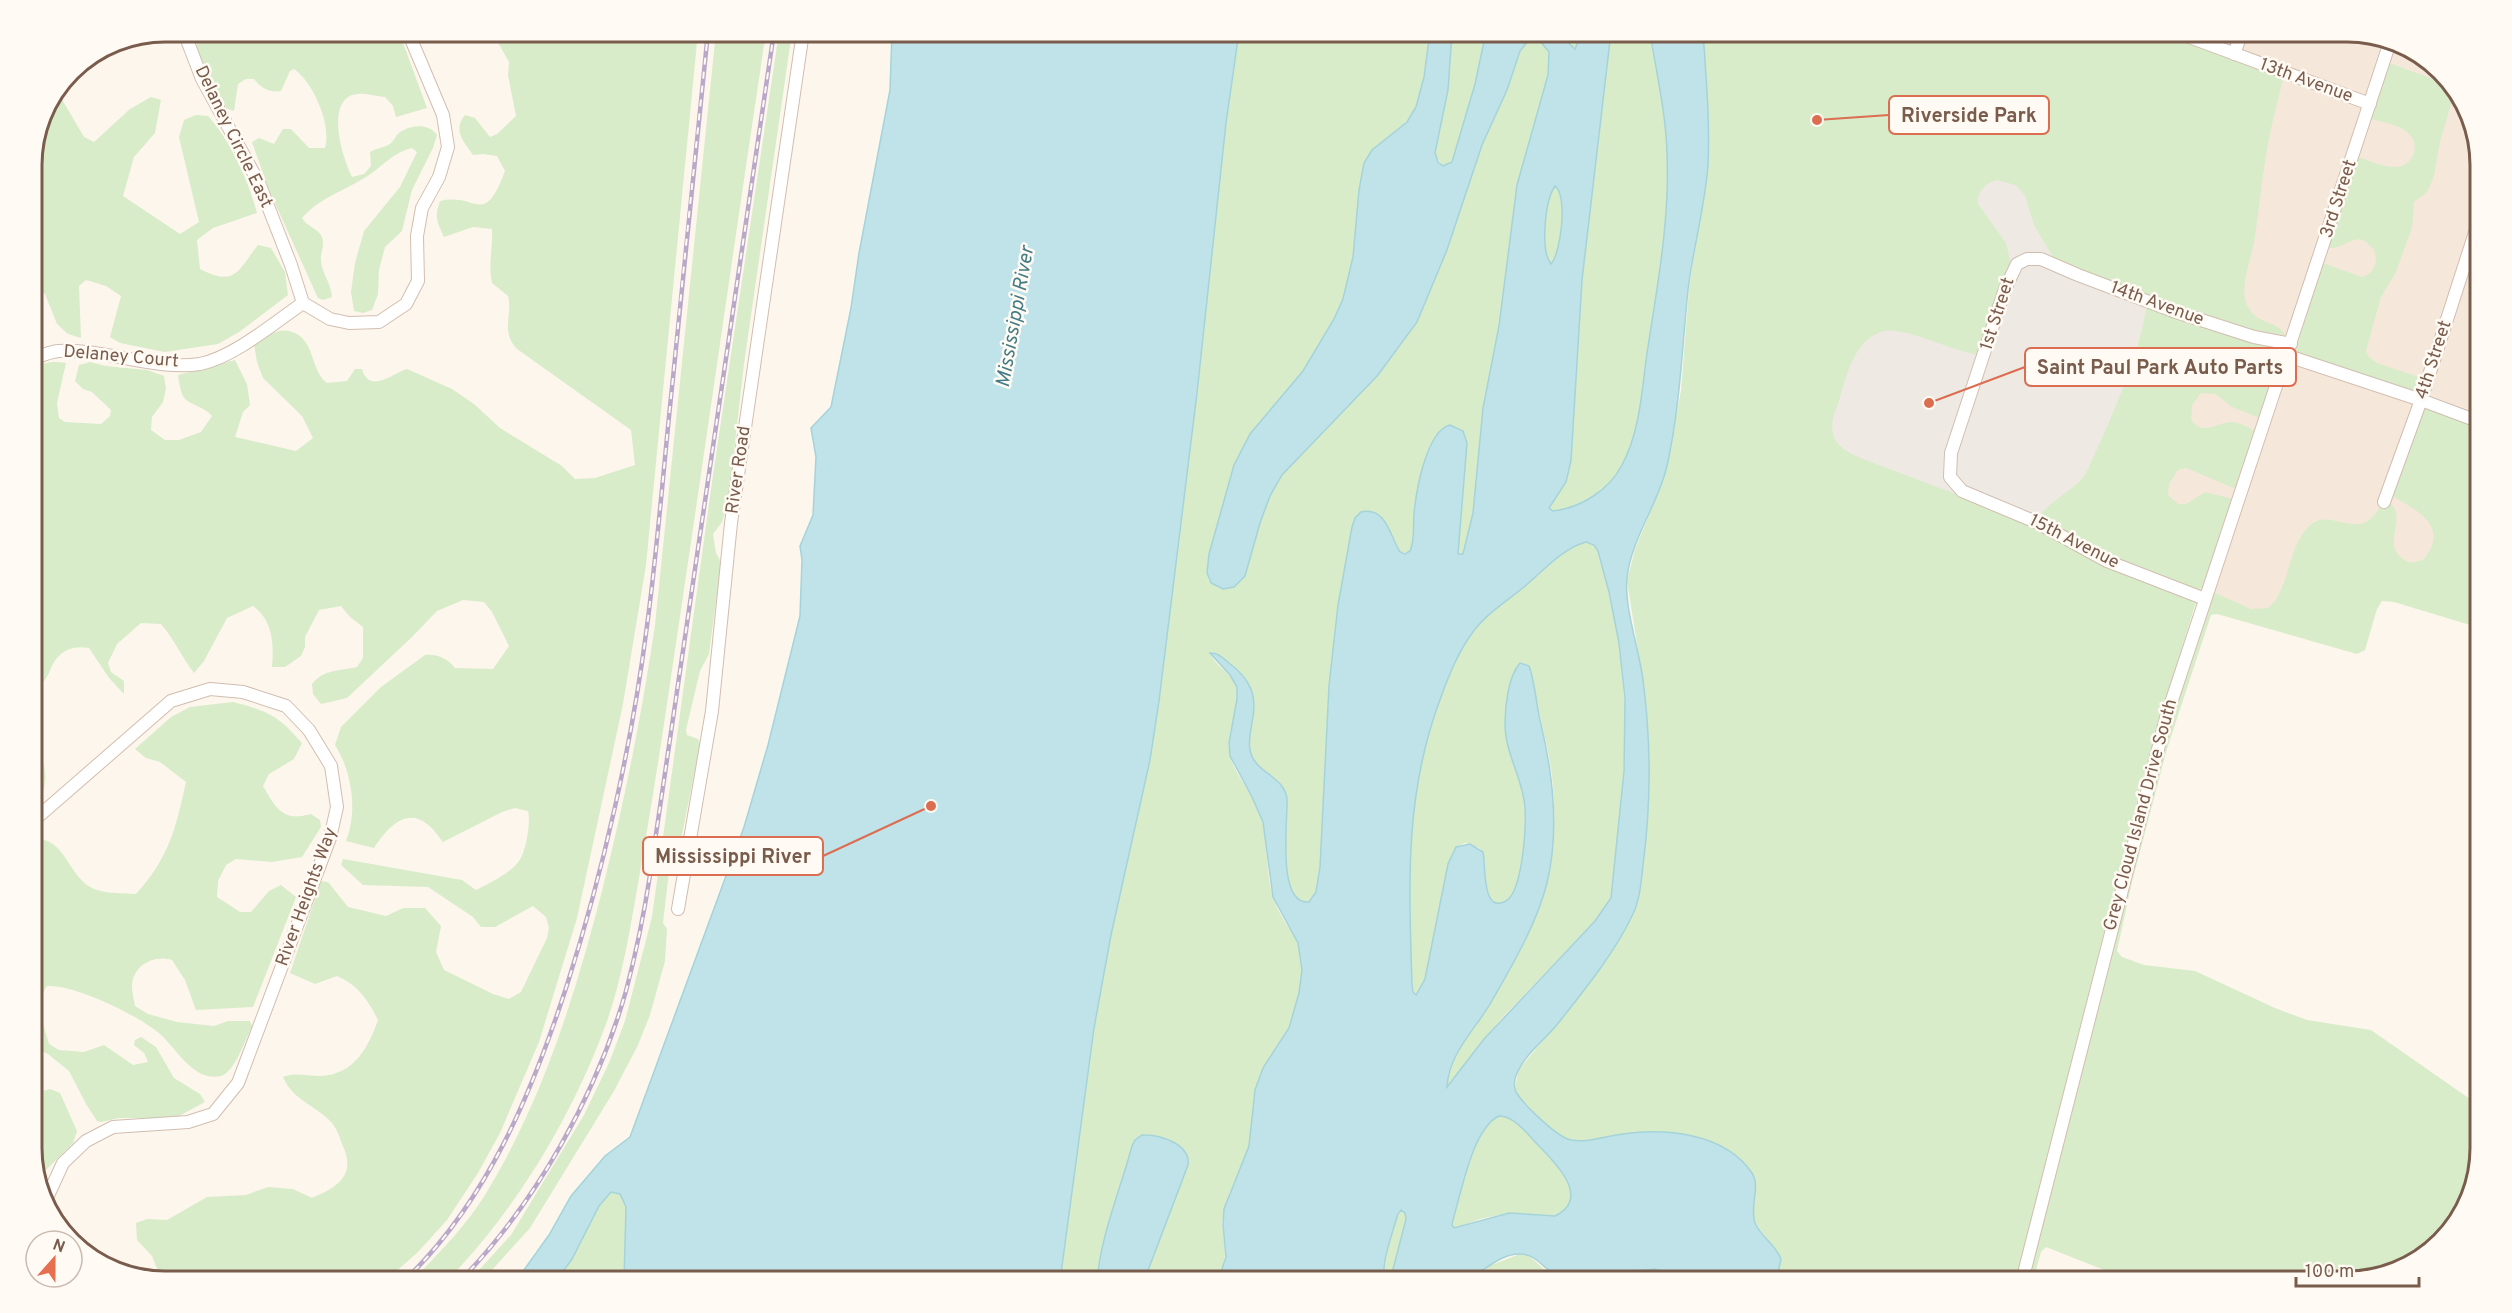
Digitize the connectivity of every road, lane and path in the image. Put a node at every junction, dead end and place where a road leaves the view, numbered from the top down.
1 (188, 42) edge
2 (412, 42) edge
3 (802, 42) edge
4 (2202, 42) edge
5 (2238, 42) edge
6 (2388, 49) edge
7 (2234, 54) junction
8 (2370, 104) junction
9 (2470, 248) edge
10 (2025, 259) joint
11 (303, 303) junction
12 (2291, 344) junction
13 (42, 356) edge
14 (2288, 356) junction
15 (2421, 400) junction
16 (2470, 418) edge
17 (1950, 477) joint
18 (2384, 502) dead end
19 (2205, 598) junction
20 (42, 813) edge
21 (678, 909) dead end
22 (50, 1191) edge
23 (2025, 1271) edge

1 - 11 street, Delaney Circle East
2 - 11 street
3 - 21 street, River Road
4 - 7 street, 13th Avenue
5 - 7 street
6 - 8 street, 3rd Street
7 - 8 street, 13th Avenue
8 - 12 street, 3rd Street
9 - 15 street, 4th Street
10 - 12 street, 14th Avenue
10 - 17 street, 1st Street
11 - 13 street, Delaney Court
12 - 14 street, 3rd Street
14 - 15 street
14 - 19 street, Grey Cloud Island Drive South
15 - 16 street
15 - 18 street, 4th Street
17 - 19 street, 15th Avenue
19 - 23 street, Grey Cloud Island Drive South
20 - 22 street, River Heights Way

